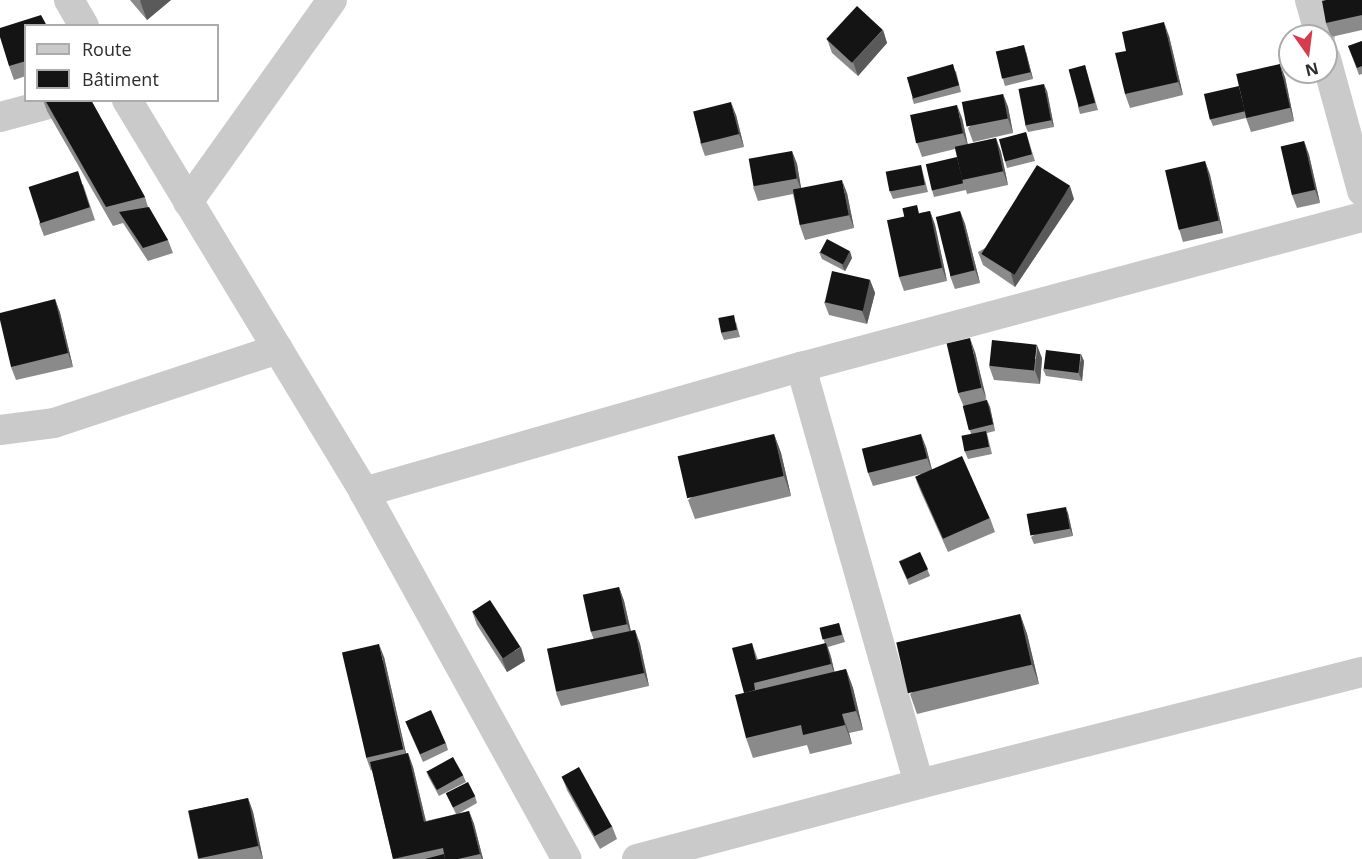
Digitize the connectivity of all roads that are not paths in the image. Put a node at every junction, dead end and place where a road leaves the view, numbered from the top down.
1 (69, 0) edge
2 (332, 0) edge
3 (1310, 0) edge
4 (83, 24) edge
5 (1317, 24) edge
6 (1333, 84) edge
7 (56, 102) edge
8 (128, 102) edge
9 (0, 117) edge
10 (1362, 191) edge
11 (188, 202) junction
12 (1362, 217) edge
13 (278, 350) junction
14 (801, 368) junction
15 (0, 430) edge
16 (364, 492) junction
17 (1362, 672) edge
18 (919, 784) junction
19 (567, 859) edge
20 (637, 859) edge

1 - 4 street
2 - 11 street
3 - 5 street
6 - 10 street
7 - 9 street
8 - 11 street
11 - 13 street
12 - 14 street
13 - 15 street
13 - 16 street
14 - 16 street
14 - 18 street
16 - 19 street
17 - 18 street
18 - 20 street

